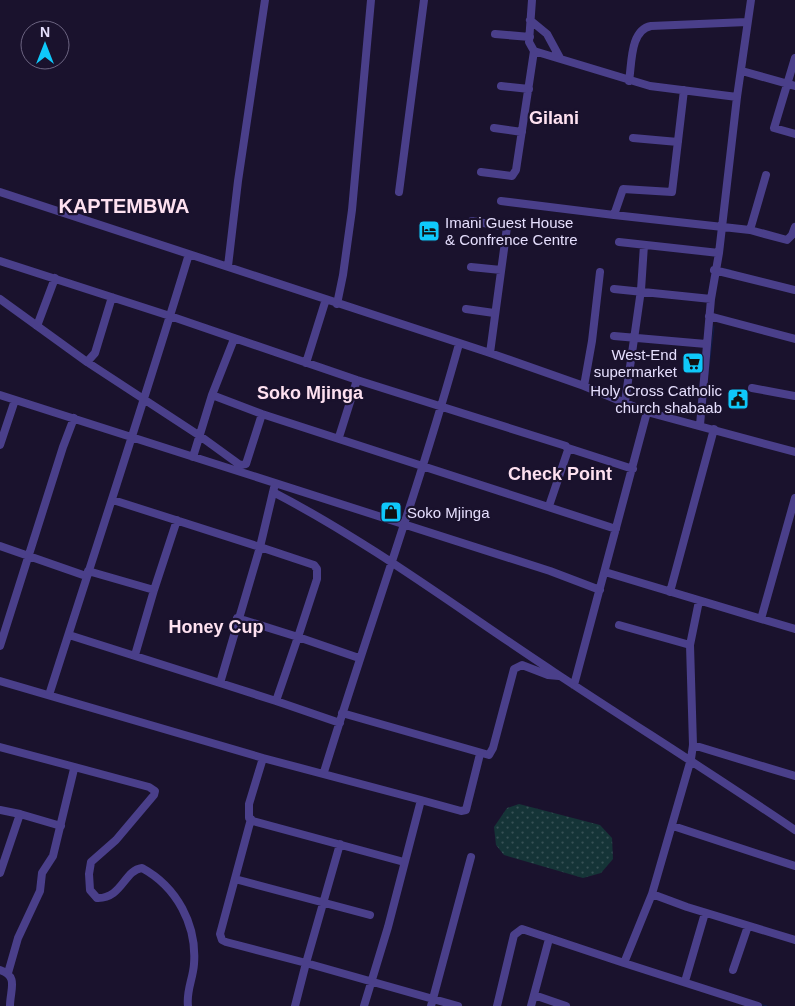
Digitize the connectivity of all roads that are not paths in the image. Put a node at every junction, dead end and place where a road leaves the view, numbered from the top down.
1 (265, 0) edge
2 (372, 0) edge
3 (424, 0) edge
4 (532, 0) edge
5 (751, 0) edge
6 (530, 20) junction
7 (747, 22) junction
8 (495, 34) dead end
9 (530, 38) junction
10 (534, 51) junction
11 (560, 58) junction
12 (795, 58) edge
13 (742, 71) junction
14 (629, 81) junction
15 (791, 85) edge
16 (501, 86) dead end
17 (529, 90) junction
18 (684, 90) junction
19 (737, 97) junction
20 (494, 128) dead end
21 (522, 132) junction
22 (795, 134) edge
23 (633, 138) dead end
24 (678, 142) junction
25 (481, 172) dead end
26 (766, 175) dead end
27 (0, 192) edge
28 (399, 192) dead end
29 (501, 201) dead end
30 (614, 214) junction
31 (472, 221) dead end
32 (722, 226) junction
33 (795, 227) edge
34 (750, 230) junction
35 (619, 242) dead end
36 (644, 244) junction
37 (719, 253) junction
38 (189, 254) junction
39 (0, 261) edge
40 (228, 266) junction
41 (471, 267) dead end
42 (501, 270) junction
43 (714, 270) junction
44 (600, 272) dead end
45 (55, 278) junction
46 (614, 289) dead end
47 (641, 290) junction
48 (795, 290) edge
49 (112, 297) junction
50 (0, 299) edge
51 (326, 299) junction
52 (711, 299) junction
53 (337, 304) junction
54 (466, 309) dead end
55 (494, 314) junction
56 (170, 316) junction
57 (709, 316) junction
58 (37, 326) junction
59 (614, 336) dead end
60 (635, 338) junction
61 (234, 339) junction
62 (795, 339) edge
63 (459, 344) junction
64 (706, 344) junction
65 (490, 353) junction
66 (87, 362) junction
67 (306, 363) junction
68 (357, 380) junction
69 (584, 386) junction
70 (752, 388) dead end
71 (0, 395) edge
72 (212, 395) junction
73 (795, 396) edge
74 (143, 399) junction
75 (15, 400) junction
76 (625, 402) junction
77 (442, 406) junction
78 (647, 412) junction
79 (262, 414) junction
80 (74, 418) junction
81 (700, 425) junction
82 (714, 429) junction
83 (200, 436) junction
84 (132, 437) junction
85 (339, 437) junction
86 (0, 445) edge
87 (568, 448) junction
88 (795, 449) edge
89 (193, 457) junction
90 (422, 465) junction
91 (633, 469) junction
92 (274, 488) junction
93 (795, 498) edge
94 (113, 500) junction
95 (549, 506) junction
96 (177, 520) junction
97 (404, 524) junction
98 (616, 529) junction
99 (0, 546) edge
100 (260, 547) junction
101 (29, 556) junction
102 (391, 561) junction
103 (605, 572) junction
104 (87, 574) junction
105 (154, 590) junction
106 (600, 590) junction
107 (670, 592) junction
108 (699, 601) junction
109 (237, 618) junction
110 (761, 619) junction
111 (619, 625) dead end
112 (795, 629) edge
113 (68, 635) junction
114 (298, 637) junction
115 (690, 645) junction
116 (0, 646) edge
117 (135, 655) junction
118 (359, 658) junction
119 (560, 676) junction
120 (0, 681) edge
121 (220, 683) junction
122 (574, 685) junction
123 (49, 695) junction
124 (276, 702) junction
125 (342, 713) junction
126 (340, 722) junction
127 (693, 745) junction
128 (0, 747) edge
129 (480, 754) junction
130 (263, 758) junction
131 (691, 759) junction
132 (74, 769) junction
133 (324, 772) junction
134 (795, 776) edge
135 (421, 800) junction
136 (0, 810) edge
137 (20, 814) junction
138 (251, 819) junction
139 (61, 826) junction
140 (673, 826) junction
141 (795, 830) edge
142 (340, 844) junction
143 (471, 857) dead end
144 (404, 862) junction
145 (795, 866) edge
146 (0, 874) edge
147 (235, 879) junction
148 (652, 894) junction
149 (322, 903) junction
150 (705, 913) junction
151 (370, 916) dead end
152 (748, 926) junction
153 (549, 939) junction
154 (795, 940) edge
155 (306, 962) junction
156 (624, 962) junction
157 (734, 970) dead end
158 (4, 972) edge
159 (686, 978) dead end
160 (370, 982) junction
161 (534, 995) junction
162 (728, 996) junction
163 (0, 1003) edge
164 (432, 1003) edge
165 (9, 1006) edge
166 (188, 1006) edge
167 (295, 1006) edge
168 (364, 1006) edge
169 (458, 1006) edge
170 (497, 1006) edge
171 (531, 1006) edge
172 (566, 1006) edge
173 (725, 1006) edge
174 (758, 1006) edge

1 - 40 street
2 - 53 street
3 - 28 street
4 - 6 street
5 - 7 street
6 - 9 street
6 - 11 street
7 - 13 street
7 - 14 street
8 - 9 street
9 - 10 street
10 - 11 street
10 - 17 street
11 - 14 street
12 - 15 street
13 - 15 street
13 - 19 street
14 - 18 street
15 - 22 street
16 - 17 street
17 - 21 street
18 - 19 street
18 - 24 street
19 - 32 street
20 - 21 street
21 - 25 street
23 - 24 street
24 - 30 street
26 - 34 street
27 - 38 street
29 - 30 street
30 - 32 street
31 - 42 street
32 - 34 street
32 - 37 street
33 - 34 street
35 - 36 street
36 - 37 street
36 - 47 street
37 - 43 street
38 - 40 street
38 - 56 street
39 - 45 street
40 - 51 street
41 - 42 street
42 - 55 street
43 - 48 street
43 - 52 street
44 - 69 street
45 - 49 street
45 - 58 street
46 - 47 street
47 - 52 street
47 - 60 street
49 - 56 street
49 - 66 street
50 - 58 street
51 - 53 street
51 - 67 street
52 - 57 street
53 - 63 street
54 - 55 street
55 - 65 street
56 - 61 street
56 - 74 street
57 - 62 street
57 - 64 street
58 - 66 street
59 - 60 street
60 - 64 street
60 - 76 street
61 - 67 street
61 - 72 street
63 - 65 street
63 - 77 street
64 - 81 street
65 - 69 street
66 - 74 street
67 - 68 street
68 - 77 street
68 - 85 street
69 - 76 street
70 - 73 street
71 - 75 street
72 - 79 street
72 - 83 street
74 - 83 street
74 - 84 street
75 - 80 street
75 - 86 street
76 - 78 street
77 - 87 street
77 - 90 street
78 - 81 street
78 - 91 street
79 - 83 street
79 - 85 street
80 - 84 street
80 - 101 street
81 - 82 street
82 - 88 street
82 - 107 street
83 - 89 street
84 - 89 street
84 - 94 street
85 - 90 street
87 - 91 street
87 - 95 street
89 - 92 street
90 - 95 street
90 - 97 street
91 - 98 street
92 - 97 street
92 - 100 street
92 - 102 street
93 - 110 street
94 - 96 street
94 - 104 street
95 - 98 street
96 - 100 street
96 - 105 street
97 - 102 street
97 - 106 street
98 - 103 street
99 - 101 street
100 - 109 street
100 - 114 street
101 - 104 street
101 - 116 street
102 - 118 street
102 - 119 street
103 - 106 street
103 - 107 street
104 - 105 street
104 - 113 street
105 - 117 street
106 - 122 street
107 - 108 street
108 - 110 street
108 - 115 street
109 - 114 street
109 - 121 street
110 - 112 street
111 - 115 street
113 - 117 street
113 - 123 street
114 - 118 street
114 - 124 street
115 - 127 street
117 - 121 street
118 - 125 street
119 - 122 street
119 - 129 street
120 - 123 street
121 - 124 street
122 - 131 street
123 - 130 street
124 - 126 street
125 - 126 street
125 - 129 street
126 - 133 street
127 - 131 street
127 - 134 street
128 - 132 street
129 - 135 street
130 - 133 street
130 - 138 street
131 - 140 street
131 - 141 street
132 - 139 street
132 - 166 street
133 - 135 street
135 - 144 street
136 - 137 street
137 - 139 street
137 - 146 street
138 - 142 street
138 - 147 street
139 - 158 street
140 - 145 street
140 - 148 street
142 - 144 street
142 - 149 street
143 - 164 street
144 - 160 street
147 - 149 street
147 - 155 street
148 - 150 street
148 - 156 street
149 - 151 street
149 - 155 street
150 - 152 street
150 - 159 street
152 - 154 street
152 - 157 street
153 - 156 street
153 - 161 street
153 - 170 street
155 - 160 street
155 - 167 street
156 - 162 street
158 - 165 street
160 - 164 street
160 - 168 street
161 - 171 street
161 - 172 street
162 - 173 street
162 - 174 street
163 - 165 street
164 - 169 street

